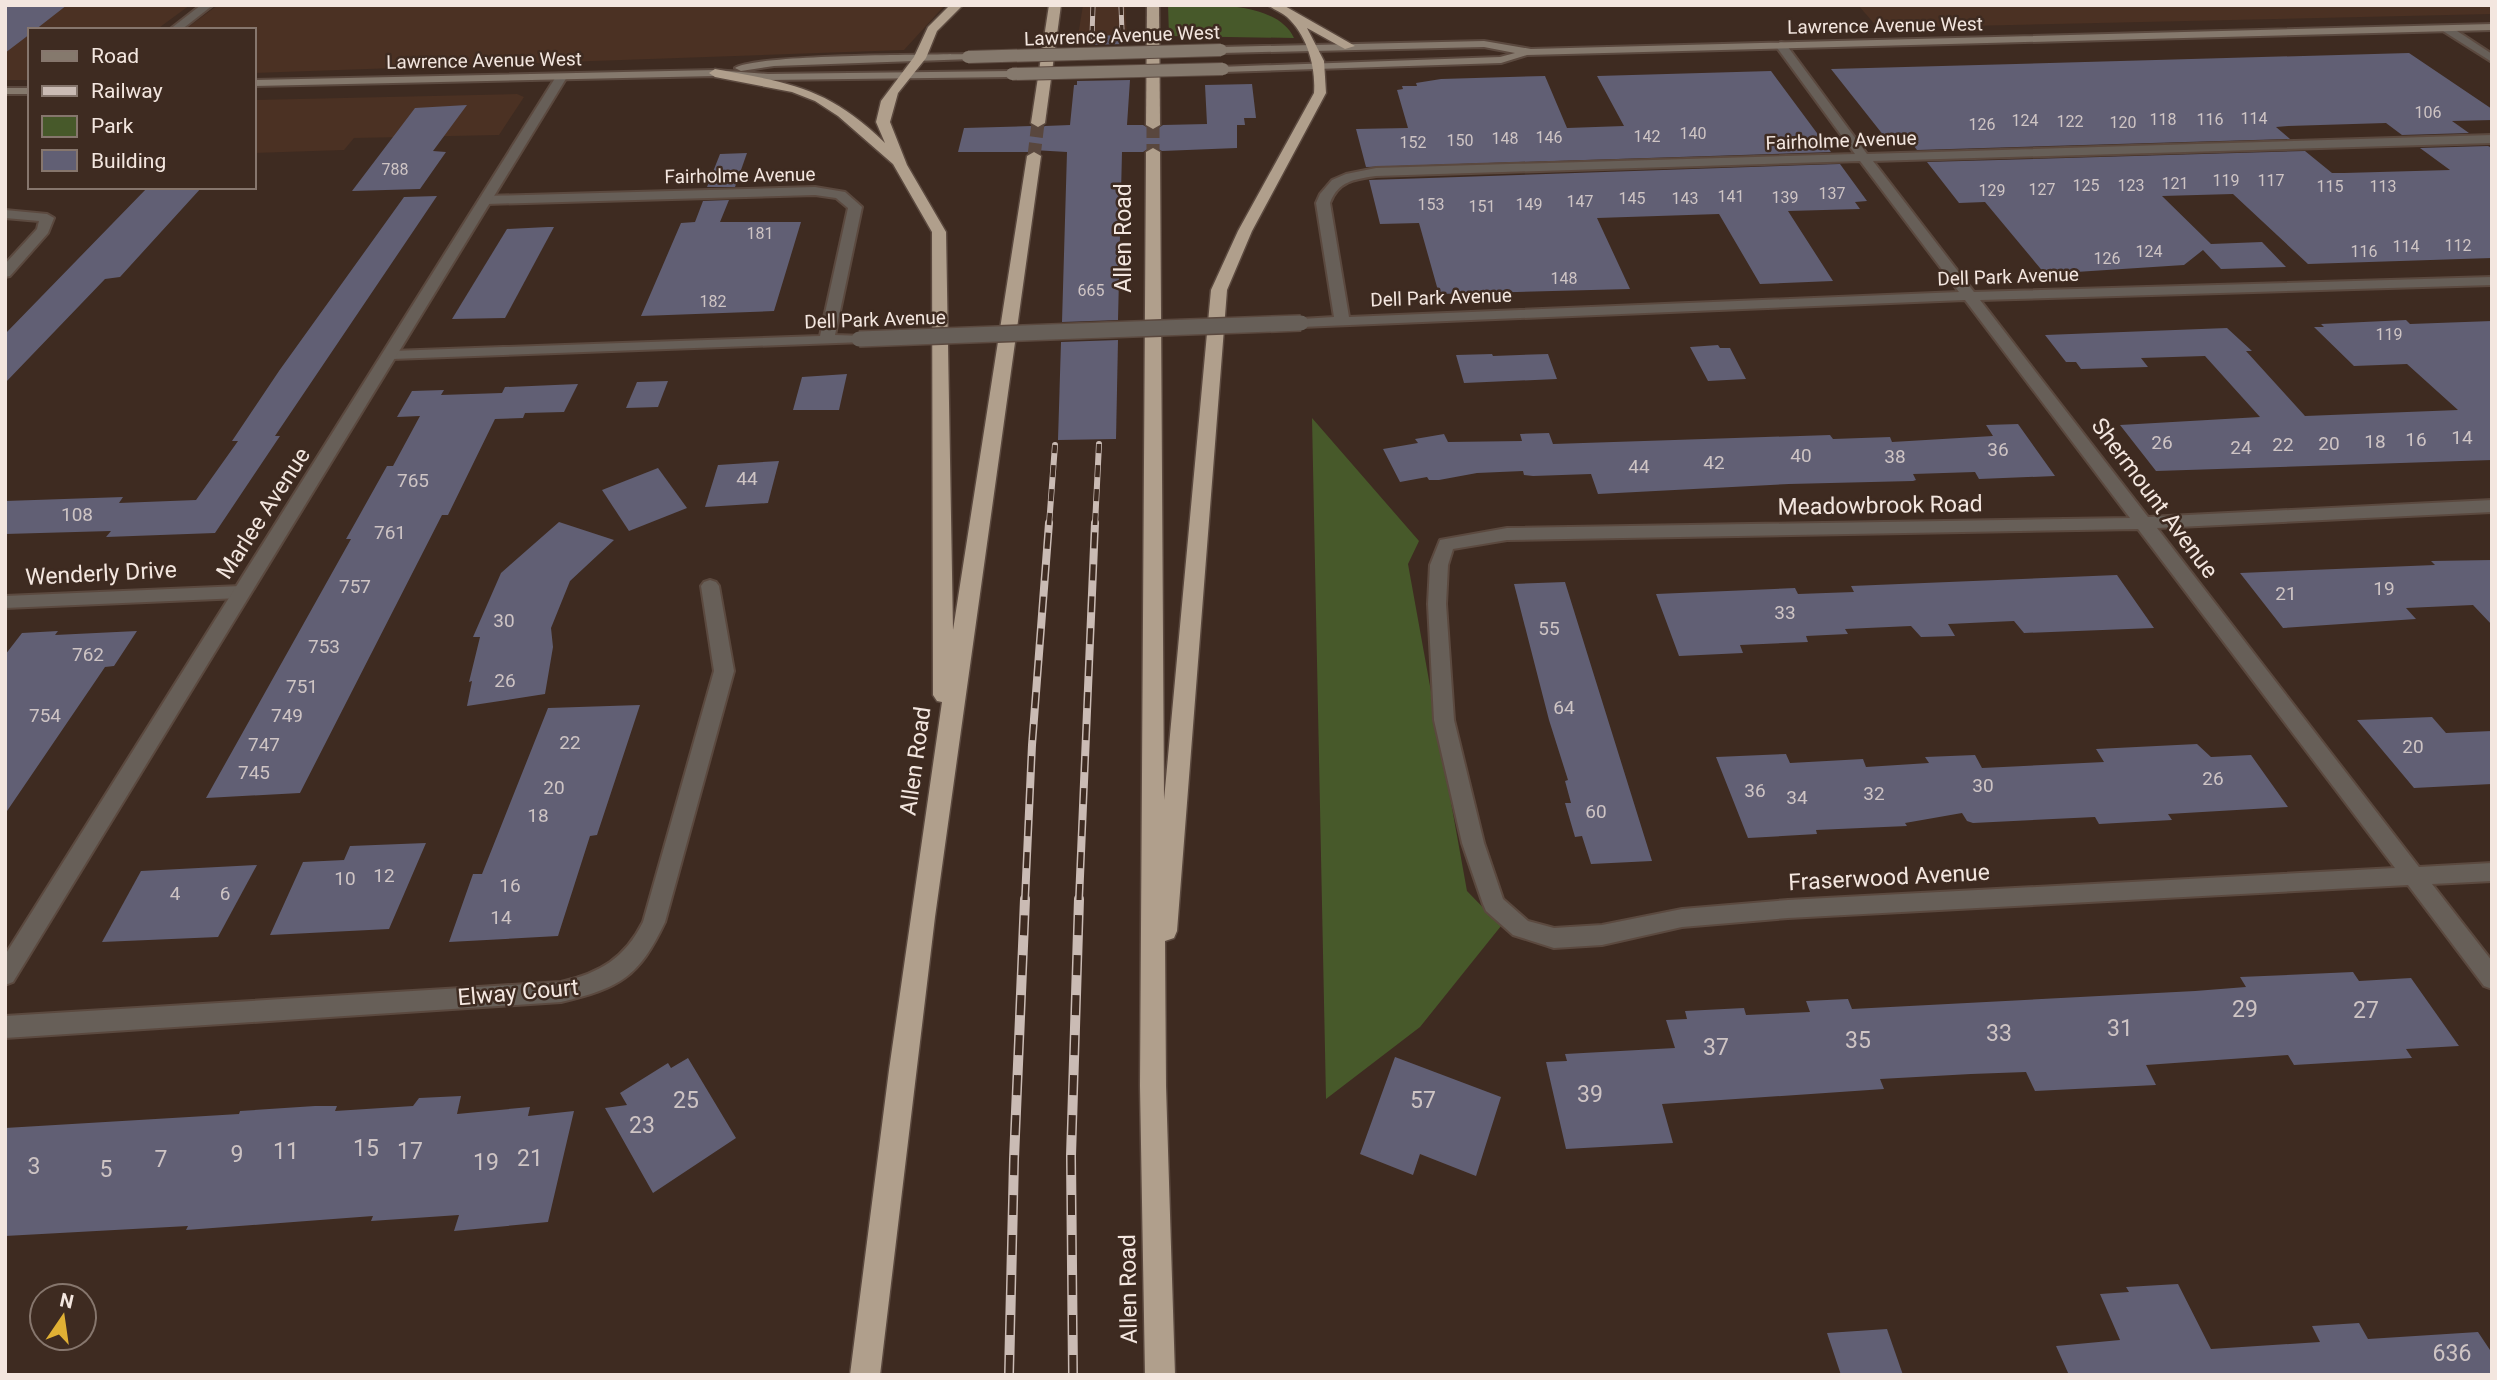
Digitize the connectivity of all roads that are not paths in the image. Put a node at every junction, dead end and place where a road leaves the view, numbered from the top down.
1 (208, 5) edge
2 (957, 5) edge
3 (1055, 5) edge
4 (1153, 5) edge
5 (1274, 5) edge
6 (1290, 14) junction
7 (2492, 27) edge
8 (177, 28) edge
9 (2447, 29) junction
10 (1781, 45) junction
11 (1349, 46) junction
12 (1531, 52) junction
13 (1314, 57) junction
14 (920, 58) junction
15 (2492, 60) edge
16 (715, 73) junction
17 (906, 76) junction
18 (561, 77) junction
19 (256, 83) edge
20 (5, 91) edge
21 (28, 91) edge
22 (1038, 123) tunnel mouth
23 (1153, 125) tunnel mouth
24 (2492, 139) edge
25 (1153, 152) tunnel mouth
26 (1034, 156) tunnel mouth
27 (1864, 159) junction
28 (900, 165) junction
29 (486, 200) junction
30 (5, 214) edge
31 (5, 273) edge
32 (2492, 281) edge
33 (1969, 296) junction
34 (1342, 320) junction
35 (827, 340) junction
36 (392, 355) junction
37 (2492, 506) edge
38 (2143, 523) junction
39 (710, 586) dead end
40 (241, 592) junction
41 (5, 602) edge
42 (1444, 720) joint
43 (945, 763) junction
44 (2492, 872) edge
45 (2412, 875) junction
46 (5, 975) edge
47 (2492, 979) edge
48 (5, 1027) edge
49 (1153, 1086) junction
50 (865, 1375) edge
51 (1160, 1375) edge

1 - 8 street
2 - 14 highway
3 - 22 highway
4 - 23 highway
5 - 6 highway
6 - 11 highway
6 - 13 highway
7 - 9 main road, Lawrence Avenue West
9 - 10 main road, Lawrence Avenue West
9 - 15 street
10 - 12 main road, Lawrence Avenue West
10 - 27 street, Shermount Avenue
11 - 12 main road, Lawrence Avenue West
11 - 13 main road, Lawrence Avenue West
12 - 13 main road, Lawrence Avenue West
13 - 14 main road, Lawrence Avenue West, bridge
13 - 17 main road, Lawrence Avenue West, bridge
13 - 49 highway
14 - 16 main road, Lawrence Avenue West
14 - 17 highway
16 - 17 main road, Lawrence Avenue West
16 - 18 main road, Lawrence Avenue West
16 - 28 highway
17 - 28 highway
18 - 19 main road, Lawrence Avenue West
18 - 29 street, Marlee Avenue
20 - 21 main road
24 - 27 street, Fairholme Avenue
25 - 49 highway, Allen Road
26 - 43 highway, Allen Road
27 - 33 street, Shermount Avenue
27 - 34 street, Fairholme Avenue
28 - 43 highway
29 - 35 street, Fairholme Avenue
29 - 36 street, Marlee Avenue
30 - 31 street
32 - 33 street, Dell Park Avenue
33 - 34 street, Dell Park Avenue
33 - 38 street, Shermount Avenue
34 - 35 street, Dell Park Avenue, bridge
35 - 36 street, Dell Park Avenue
36 - 40 street, Marlee Avenue
37 - 38 street, Meadowbrook Road
38 - 42 street, Meadowbrook Road
38 - 45 street, Shermount Avenue
39 - 48 street, Elway Court
40 - 41 street, Wenderly Drive
40 - 46 street, Marlee Avenue
42 - 45 street, Fraserwood Avenue
43 - 50 highway, Allen Road
44 - 45 street, Fraserwood Avenue
45 - 47 street, Shermount Avenue
49 - 51 highway, Allen Road

